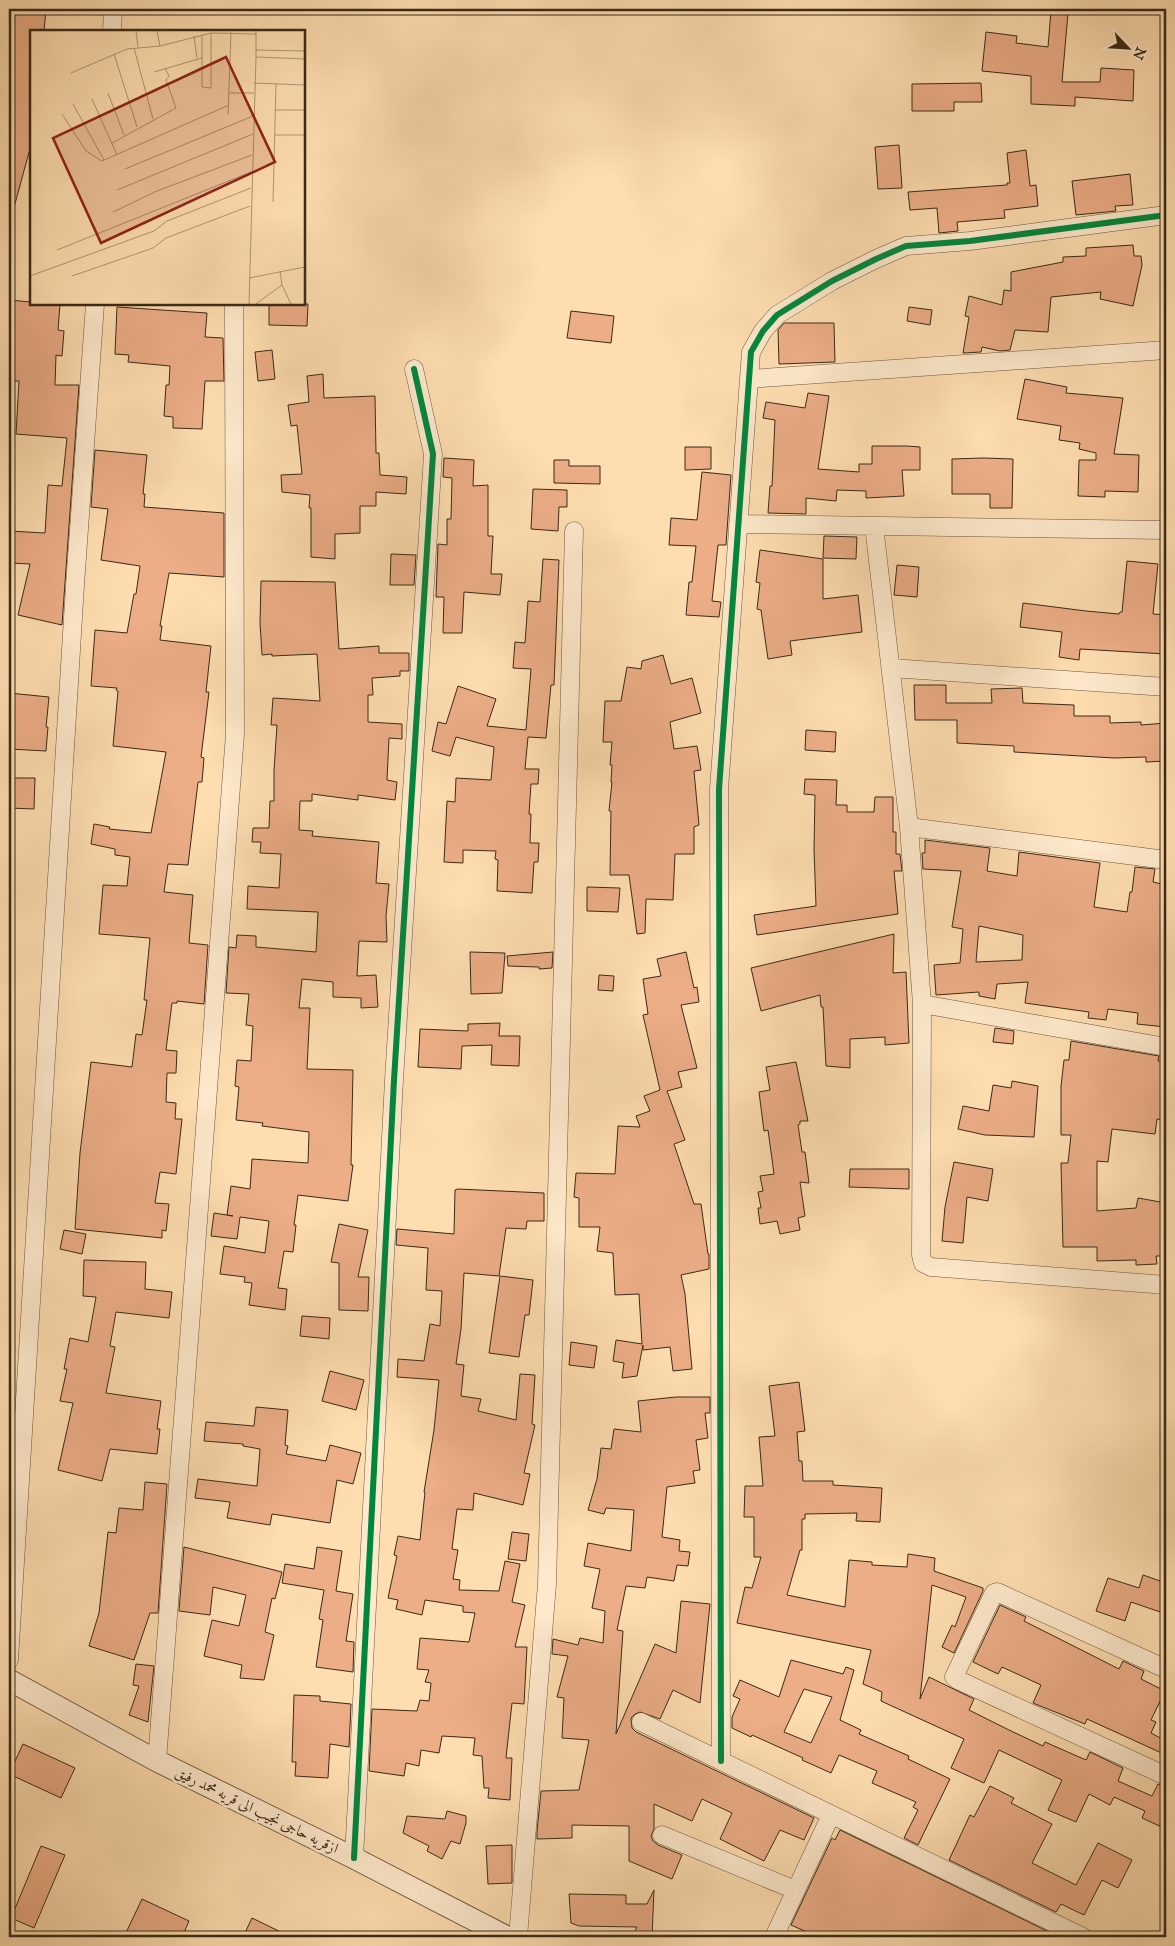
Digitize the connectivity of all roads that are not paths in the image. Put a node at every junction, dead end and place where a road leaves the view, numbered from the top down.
1 (113, 9) edge
2 (112, 30) edge
3 (1166, 214) edge
4 (95, 305) edge
5 (234, 305) edge
6 (1166, 350) edge
7 (414, 369) dead end
8 (749, 379) junction
9 (738, 524) junction
10 (874, 526) junction
11 (1166, 530) edge
12 (574, 531) dead end
13 (891, 668) junction
14 (1166, 687) edge
15 (909, 827) junction
16 (1166, 860) edge
17 (922, 1004) junction
18 (1166, 1047) edge
19 (1166, 1285) edge
20 (9, 1660) edge
21 (1166, 1668) edge
22 (9, 1680) edge
23 (641, 1722) dead end
24 (157, 1760) junction
25 (721, 1761) junction
26 (1166, 1776) edge
27 (831, 1815) junction
28 (662, 1835) dead end
29 (354, 1858) junction
30 (795, 1890) junction
31 (507, 1937) edge
32 (518, 1937) edge
33 (774, 1937) edge
34 (1083, 1937) edge

1 - 2 street
3 - 8 street
4 - 20 street
5 - 24 street
6 - 8 street
7 - 29 street
8 - 9 street
9 - 10 street
9 - 25 street
10 - 11 street
10 - 13 street
12 - 32 street
13 - 14 street
13 - 15 street
15 - 16 street
15 - 17 street
17 - 18 street
17 - 19 street
21 - 26 street
22 - 24 street, ازقریه حاجی نجیب الی قریه محمد رفیق
23 - 25 street
24 - 29 street, ازقریه حاجی نجیب الی قریه محمد رفیق
25 - 27 street
27 - 30 street
27 - 34 street
28 - 30 street
29 - 31 street, ازقریه حاجی نجیب الی قریه محمد رفیق
30 - 33 street

